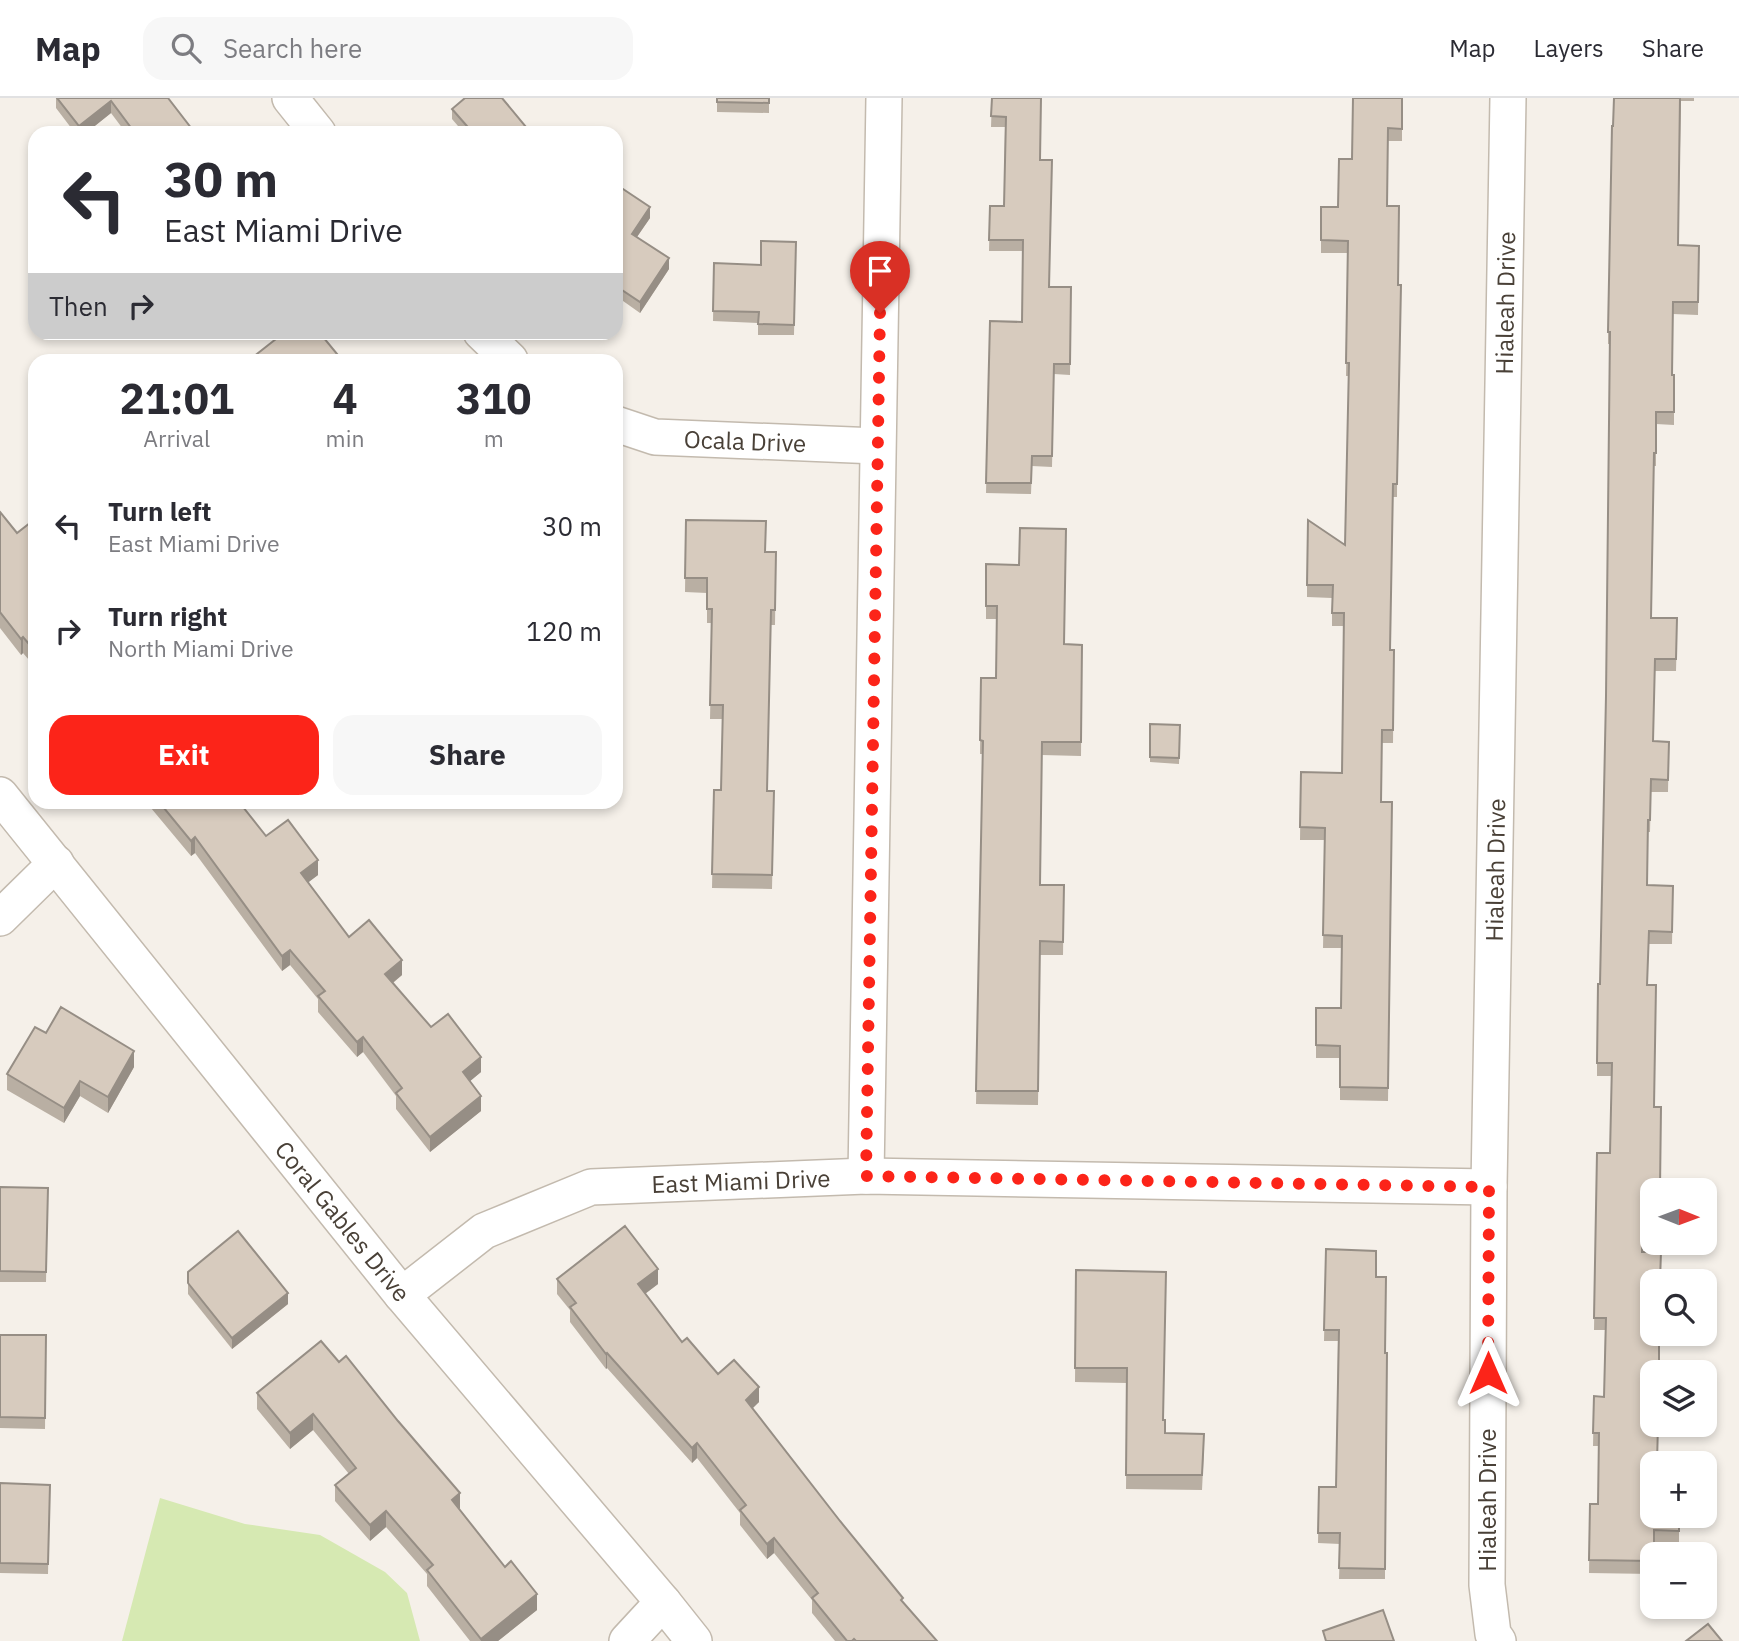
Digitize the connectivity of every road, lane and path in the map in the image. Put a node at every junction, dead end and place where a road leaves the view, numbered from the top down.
1 (290, 98) edge
2 (884, 98) edge
3 (1508, 98) edge
4 (312, 126) edge
5 (489, 340) edge
6 (504, 354) edge
7 (623, 426) edge
8 (877, 446) junction
9 (0, 795) edge
10 (56, 863) junction
11 (0, 918) edge
12 (866, 1176) junction
13 (1489, 1187) junction
14 (402, 1295) junction
15 (663, 1602) junction
16 (627, 1641) edge
17 (694, 1641) edge
18 (1498, 1641) edge

1 - 4 street
2 - 8 street
3 - 13 street, Hialeah Drive
5 - 6 street
7 - 8 street, Ocala Drive
8 - 12 street
9 - 10 street, Coral Gables Drive
10 - 11 street
10 - 14 street, Coral Gables Drive
12 - 13 street, East Miami Drive
12 - 14 street, East Miami Drive
13 - 18 street, Hialeah Drive
14 - 15 street, Coral Gables Drive
15 - 16 street
15 - 17 street, Coral Gables Drive

